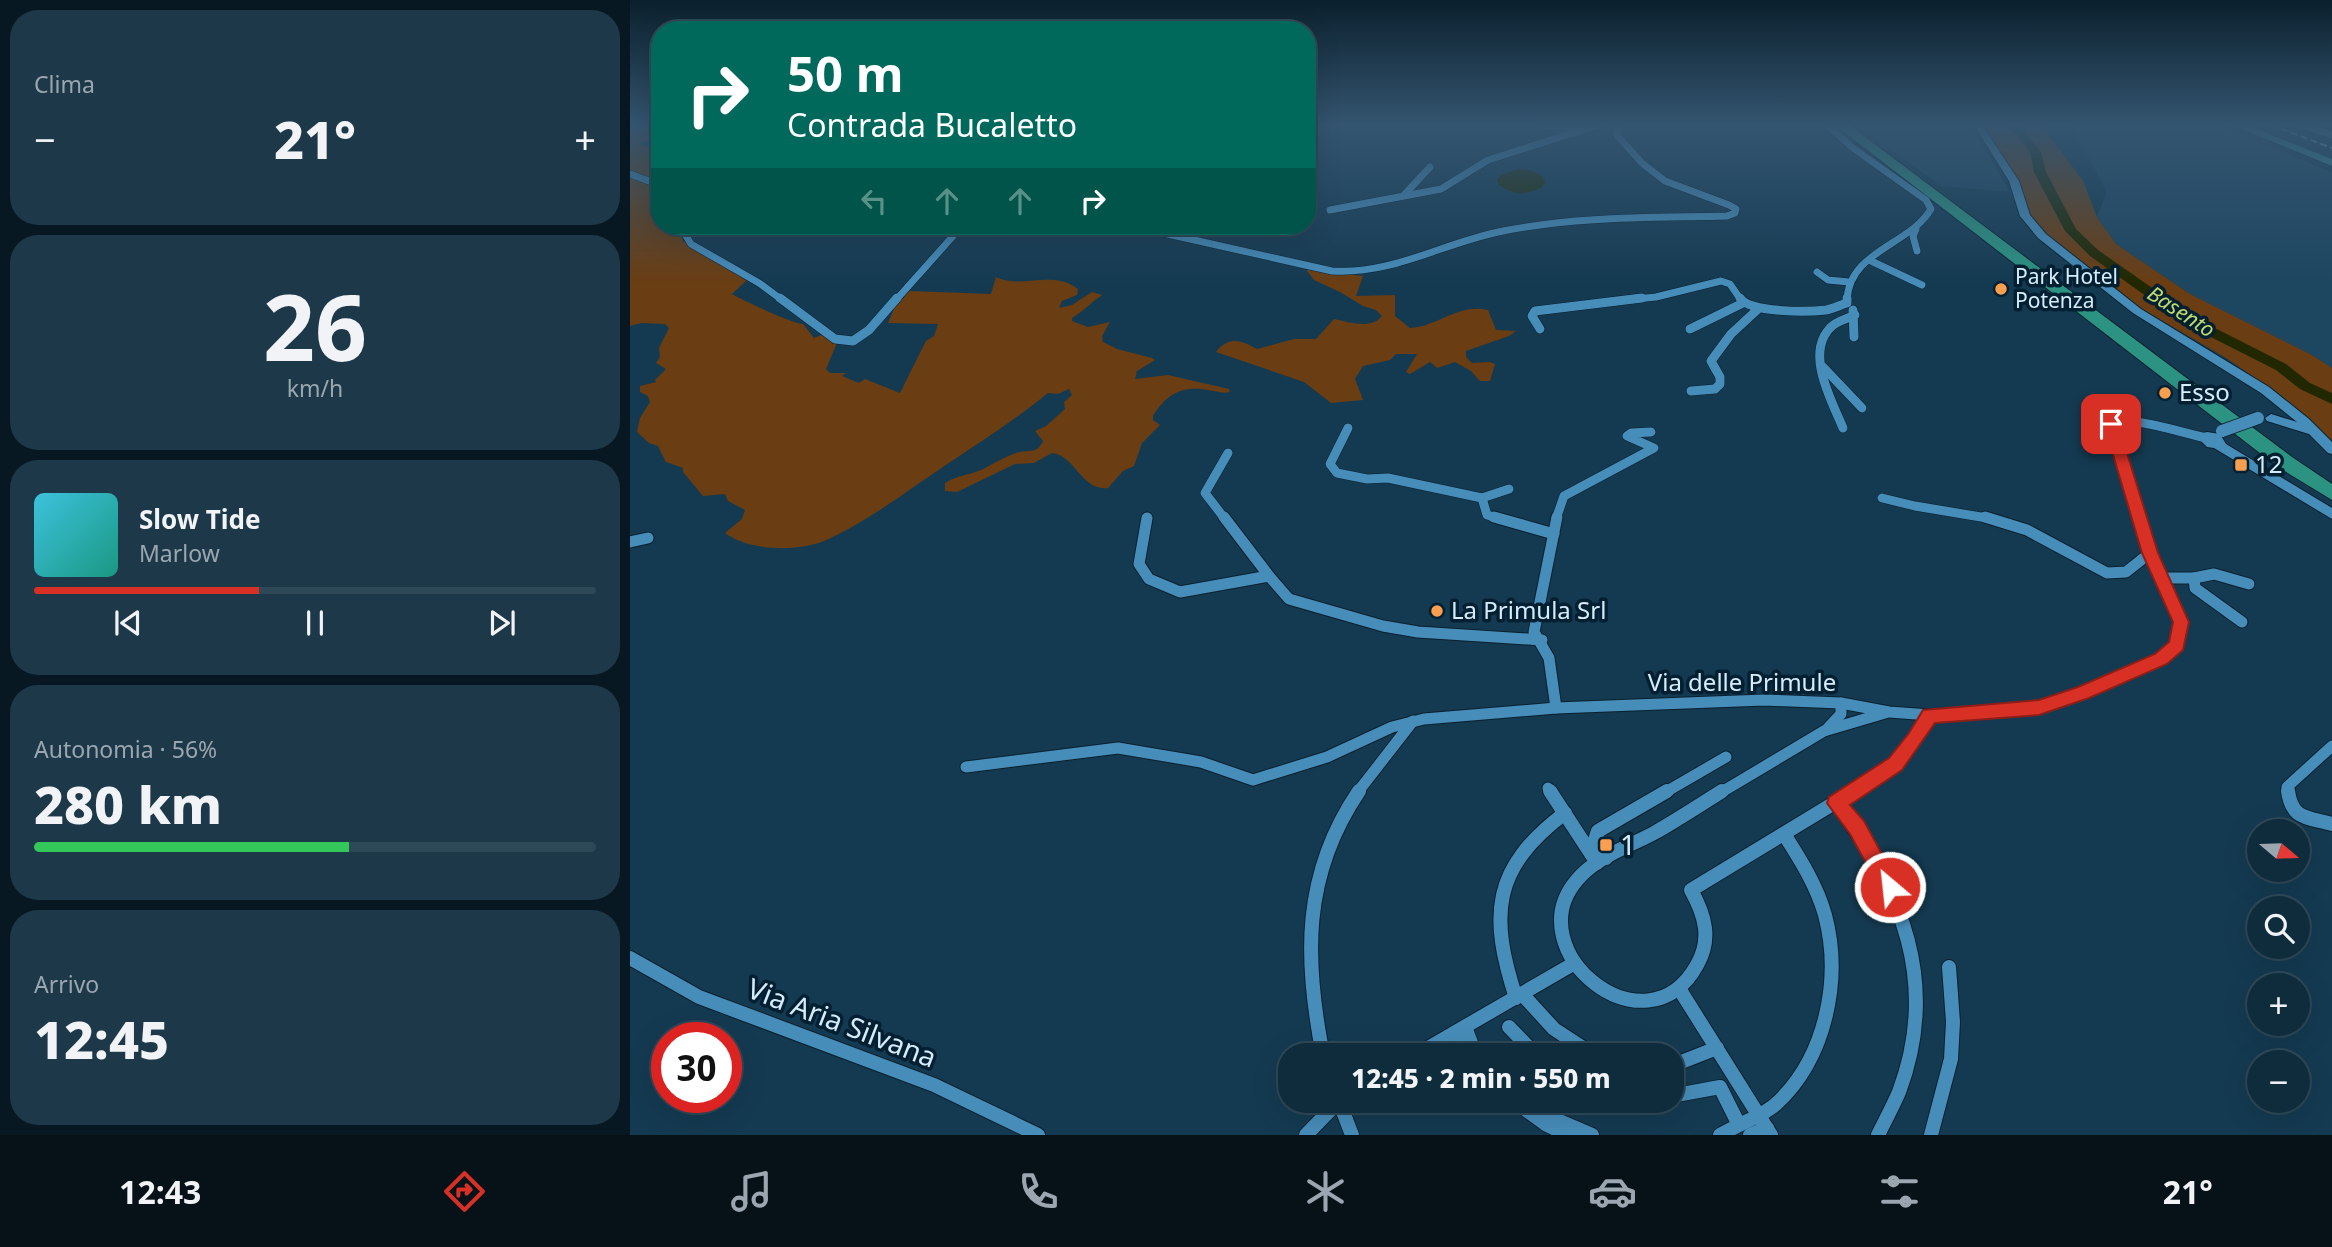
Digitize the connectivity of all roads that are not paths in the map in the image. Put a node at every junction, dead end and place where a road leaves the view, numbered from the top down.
1 (1420, 178) edge
2 (1459, 178) edge
3 (1661, 178) edge
4 (1894, 178) edge
5 (1911, 178) edge
6 (1920, 178) edge
7 (2012, 178) edge
8 (1405, 194) junction
9 (1330, 210) dead end
10 (1916, 229) junction
11 (686, 235) edge
12 (954, 235) edge
13 (1180, 235) edge
14 (1917, 251) dead end
15 (1869, 260) junction
16 (1816, 272) dead end
17 (1849, 282) junction
18 (1922, 285) dead end
19 (1743, 303) junction
20 (1847, 303) junction
21 (1758, 309) junction
22 (1855, 315) junction
23 (1540, 329) dead end
24 (1690, 329) dead end
25 (1854, 337) dead end
26 (1822, 367) junction
27 (2243, 374) junction
28 (1691, 391) dead end
29 (1862, 408) dead end
30 (2290, 410) junction
31 (2265, 416) junction
32 (1348, 428) dead end
33 (1843, 428) dead end
34 (1651, 432) dead end
35 (2320, 435) junction
36 (2216, 438) junction
37 (2332, 450) edge
38 (1228, 453) dead end
39 (2332, 485) edge
40 (1509, 489) dead end
41 (2332, 493) edge
42 (1482, 498) junction
43 (1882, 498) dead end
44 (2332, 514) edge
45 (1147, 518) dead end
46 (1554, 534) junction
47 (648, 538) dead end
48 (630, 542) edge
49 (2150, 553) junction
50 (1269, 576) junction
51 (2194, 578) junction
52 (2159, 579) junction
53 (2249, 584) dead end
54 (2242, 622) dead end
55 (1542, 639) junction
56 (1841, 703) junction
57 (1556, 708) junction
58 (1889, 712) junction
59 (1930, 715) junction
60 (1413, 721) junction
61 (1826, 730) junction
62 (2332, 746) edge
63 (1726, 757) dead end
64 (965, 767) dead end
65 (1548, 788) dead end
66 (1836, 803) junction
67 (1565, 813) junction
68 (2332, 824) edge
69 (1784, 835) junction
70 (1601, 861) junction
71 (630, 958) edge
72 (1573, 964) junction
73 (1949, 967) dead end
74 (1680, 990) junction
75 (1519, 996) junction
76 (1509, 1027) dead end
77 (1460, 1029) junction
78 (1320, 1043) edge
79 (1436, 1043) edge
80 (1465, 1043) edge
81 (1470, 1043) edge
82 (1524, 1043) edge
83 (1571, 1043) edge
84 (1717, 1048) junction
85 (1684, 1061) edge
86 (1684, 1094) edge
87 (1327, 1113) edge
88 (1344, 1113) edge
89 (1530, 1113) edge
90 (1544, 1113) edge
91 (1765, 1126) edge
92 (1744, 1130) edge
93 (1038, 1135) edge
94 (1306, 1135) edge
95 (1352, 1135) edge
96 (1568, 1135) edge
97 (1591, 1135) edge
98 (1720, 1135) edge
99 (1878, 1135) edge
100 (1931, 1135) edge

1 - 8 street
2 - 8 street
3 - 13 street
4 - 10 street
5 - 41 highway
6 - 39 highway
7 - 27 street
8 - 9 street
10 - 14 street
10 - 15 street
11 - 12 street
15 - 17 street
15 - 18 street
16 - 17 street
17 - 20 street
19 - 21 street
19 - 23 street
19 - 24 street
20 - 21 street
20 - 22 street
21 - 28 street
22 - 25 street
22 - 26 street
26 - 29 street
26 - 33 street
27 - 30 street
27 - 31 street
30 - 31 street
30 - 35 street
31 - 35 street
31 - 36 street, bridge
32 - 42 street
34 - 46 street
35 - 37 street
36 - 44 street
36 - 49 street, Via delle Primule
38 - 50 street
40 - 42 street
42 - 46 street
43 - 49 street
45 - 50 street
46 - 55 street
47 - 48 street
49 - 52 street, Via delle Primule
50 - 55 street
51 - 52 street
51 - 53 street
51 - 54 street
52 - 59 street, Via delle Primule
55 - 57 street
56 - 57 street, Via delle Primule
56 - 58 street, Via delle Primule
56 - 61 street
57 - 60 street, Via delle Primule
58 - 59 street, Via delle Primule
58 - 61 street
59 - 66 street
60 - 64 street, Via delle Primule
60 - 78 street
61 - 70 street
62 - 68 street
63 - 70 street
65 - 67 street
66 - 69 street
66 - 99 street
67 - 70 street
67 - 75 street
69 - 74 street
69 - 91 street
70 - 72 street
71 - 93 street, Via Aria Silvana
72 - 74 street
72 - 75 street
73 - 100 street
74 - 84 street
75 - 77 street
75 - 83 street
76 - 82 street
77 - 79 street
77 - 80 street
77 - 81 street
84 - 85 street
84 - 91 street
86 - 92 street
87 - 94 street
88 - 95 street
89 - 96 street
90 - 97 street
91 - 92 street
92 - 98 street

